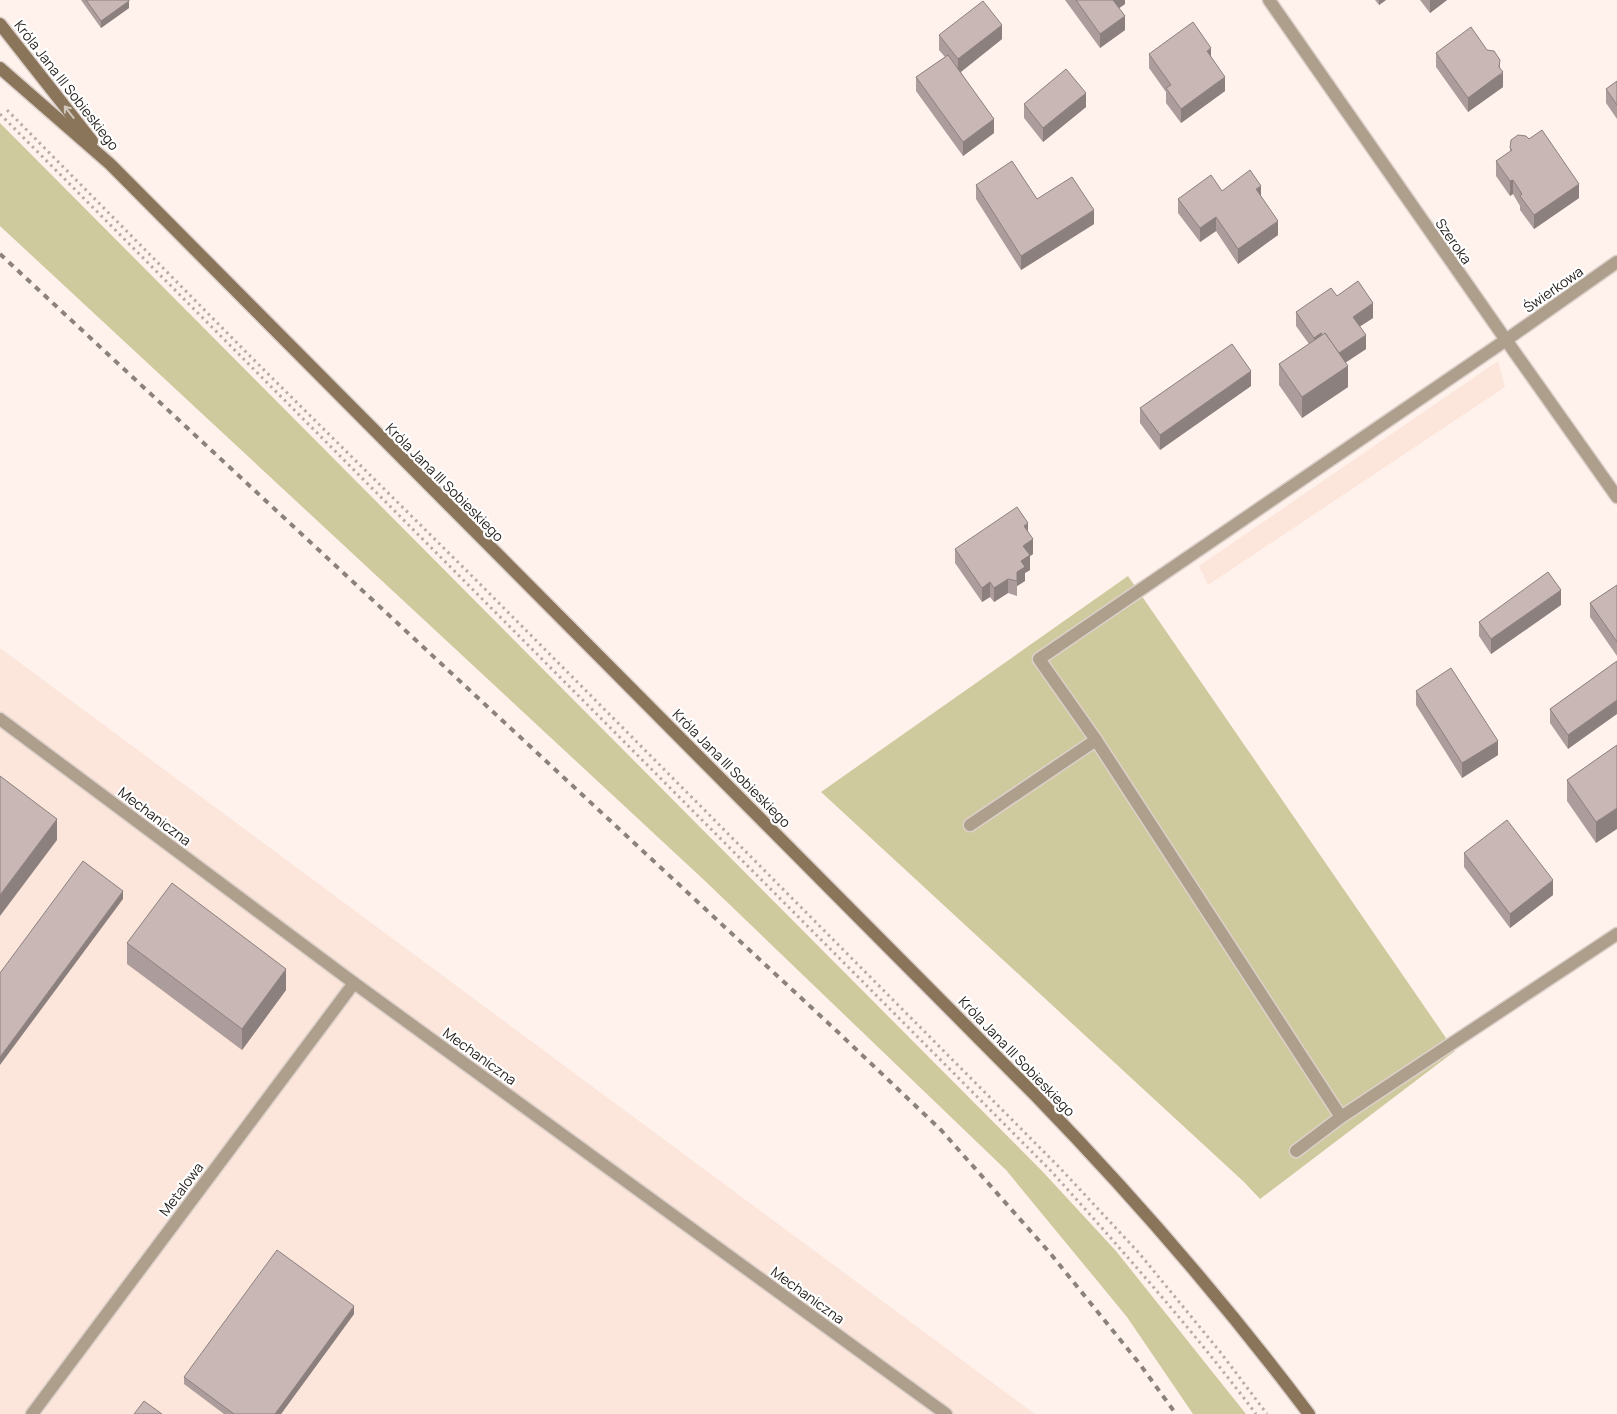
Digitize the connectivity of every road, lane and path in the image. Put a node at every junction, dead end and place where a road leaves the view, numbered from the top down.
1 (1269, 0) edge
2 (0, 24) edge
3 (0, 68) edge
4 (7, 109) dead end
5 (0, 114) edge
6 (110, 164) junction
7 (1617, 262) edge
8 (1506, 340) junction
9 (1617, 497) edge
10 (0, 719) edge
11 (1096, 740) junction
12 (970, 825) dead end
13 (1617, 934) edge
14 (354, 983) junction
15 (1341, 1117) junction
16 (1296, 1150) dead end
17 (32, 1414) edge
18 (946, 1414) edge
19 (1256, 1414) edge
20 (1267, 1414) edge
21 (1309, 1414) edge

1 - 8 street, Szeroka
6 -> 2 main road, Króla Jana III Sobieskiego
3 - 6 main road, Króla Jana III Sobieskiego
4 - 20 path
5 - 19 path
6 - 21 main road, Króla Jana III Sobieskiego
7 - 8 street, Świerkowa
8 - 9 street, Szeroka
8 - 11 street, Świerkowa
10 - 14 street, Mechaniczna
11 - 12 street
11 - 15 street
13 - 15 street
14 - 17 street, Metalowa
14 - 18 street, Mechaniczna
15 - 16 street

